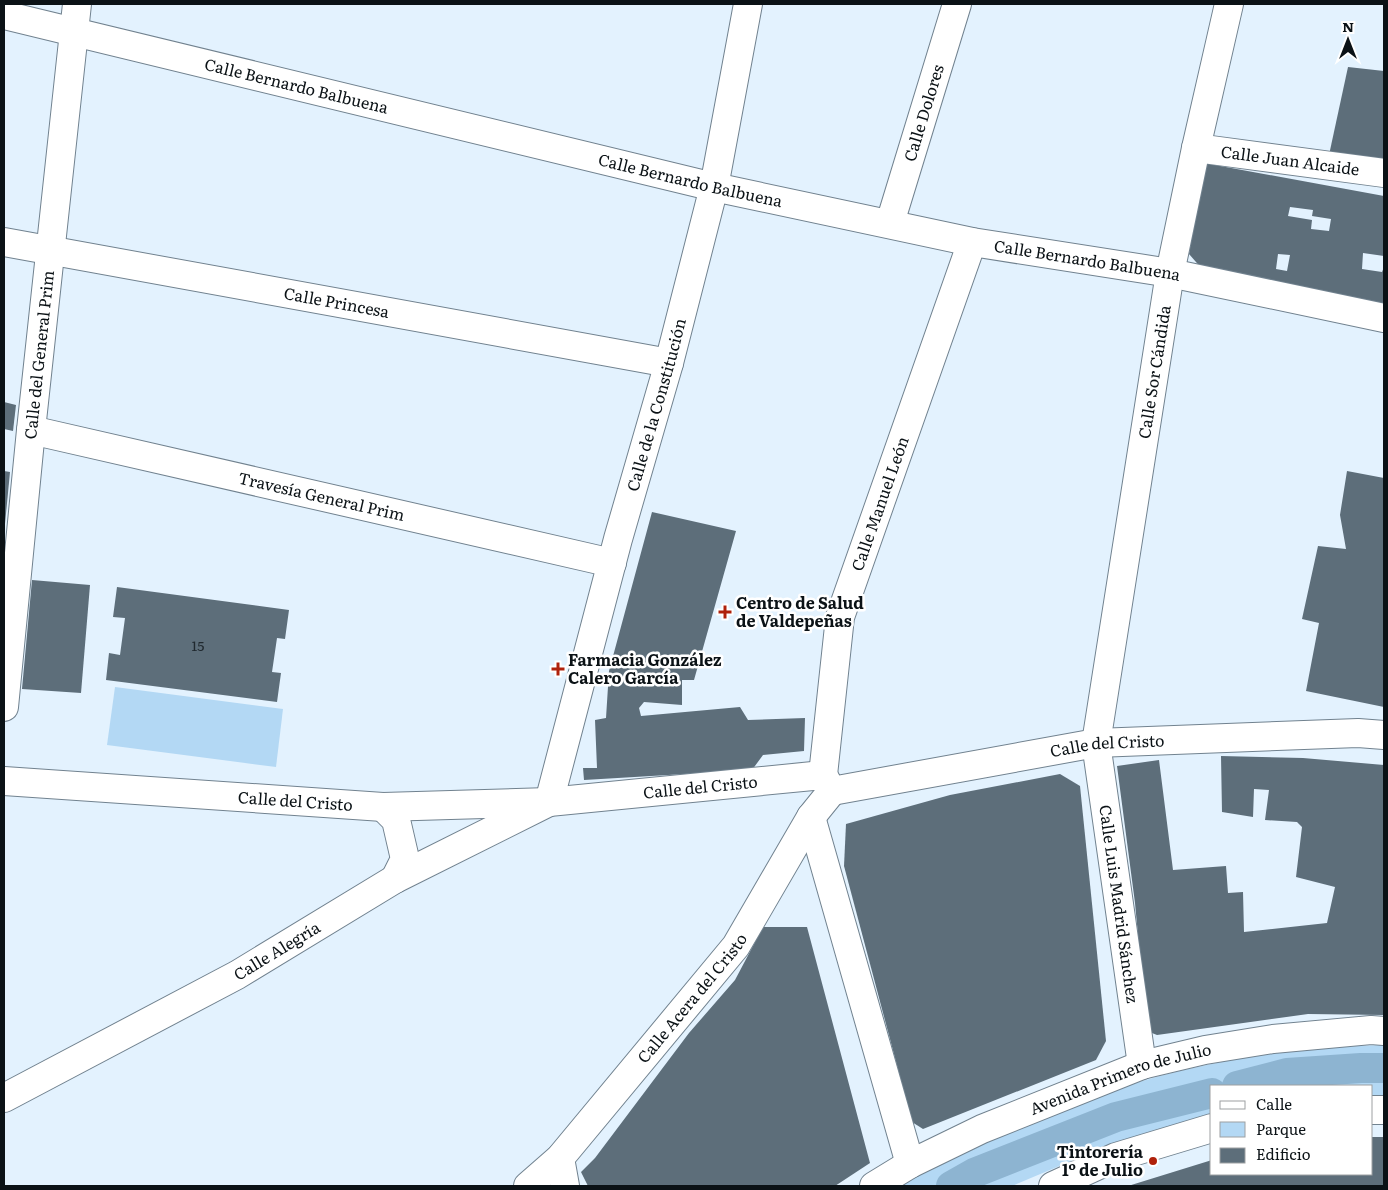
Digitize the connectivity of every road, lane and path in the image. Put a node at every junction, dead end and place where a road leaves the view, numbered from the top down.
1 (77, 4) edge
2 (748, 4) edge
3 (957, 4) edge
4 (1229, 4) edge
5 (4, 15) edge
6 (75, 32) junction
7 (1196, 148) junction
8 (1384, 174) edge
9 (714, 187) junction
10 (890, 223) junction
11 (4, 242) edge
12 (972, 242) junction
13 (51, 251) junction
14 (1170, 273) junction
15 (1384, 318) edge
16 (669, 363) junction
17 (31, 430) junction
18 (612, 563) junction
19 (4, 708) edge
20 (1384, 735) edge
21 (1096, 743) junction
22 (4, 782) edge
23 (828, 783) junction
24 (549, 802) junction
25 (383, 808) junction
26 (811, 817) junction
27 (395, 879) junction
28 (1384, 1031) edge
29 (1142, 1065) junction
30 (4, 1098) edge
31 (1210, 1129) edge
32 (560, 1158) junction
33 (910, 1164) junction
34 (528, 1186) edge
35 (565, 1186) edge
36 (874, 1186) edge
37 (1053, 1186) edge

1 - 6 street, Calle del General Prim
2 - 9 street, Calle de la Constitución
3 - 10 street, Calle Dolores
4 - 7 street, Calle Sor Cándida
5 - 6 street, Calle Bernardo Balbuena
6 - 9 street, Calle Bernardo Balbuena
6 - 13 street, Calle del General Prim
7 - 8 street, Calle Juan Alcaide
7 - 14 street, Calle Sor Cándida
9 - 10 street, Calle Bernardo Balbuena
9 - 16 street, Calle de la Constitución
10 - 12 street, Calle Bernardo Balbuena
11 - 13 street, Calle Princesa
12 - 14 street, Calle Bernardo Balbuena
12 - 23 street, Calle Manuel León
13 - 16 street, Calle Princesa
13 - 17 street, Calle del General Prim
14 - 15 street, Calle Bernardo Balbuena
14 - 21 street, Calle Sor Cándida
16 - 18 street, Calle de la Constitución
17 - 18 street, Travesía General Prim
17 - 19 street, Calle del General Prim
18 - 24 street, Calle de la Constitución
20 - 21 street, Calle del Cristo
21 - 23 street, Calle del Cristo
21 - 29 street, Calle Luis Madrid Sánchez
22 - 25 street, Calle del Cristo
23 - 24 street, Calle del Cristo
23 - 26 street, Calle Acera del Cristo
24 - 25 street, Calle del Cristo
24 - 27 street, Calle Alegría
25 - 27 street
26 - 32 street, Calle Acera del Cristo
26 - 33 street
27 - 30 street, Calle Alegría
28 - 29 street, Avenida Primero de Julio
29 - 33 street, Avenida Primero de Julio
31 - 37 street
32 - 34 street, Calle Acera del Cristo
32 - 35 street
33 - 36 street, Avenida Primero de Julio

